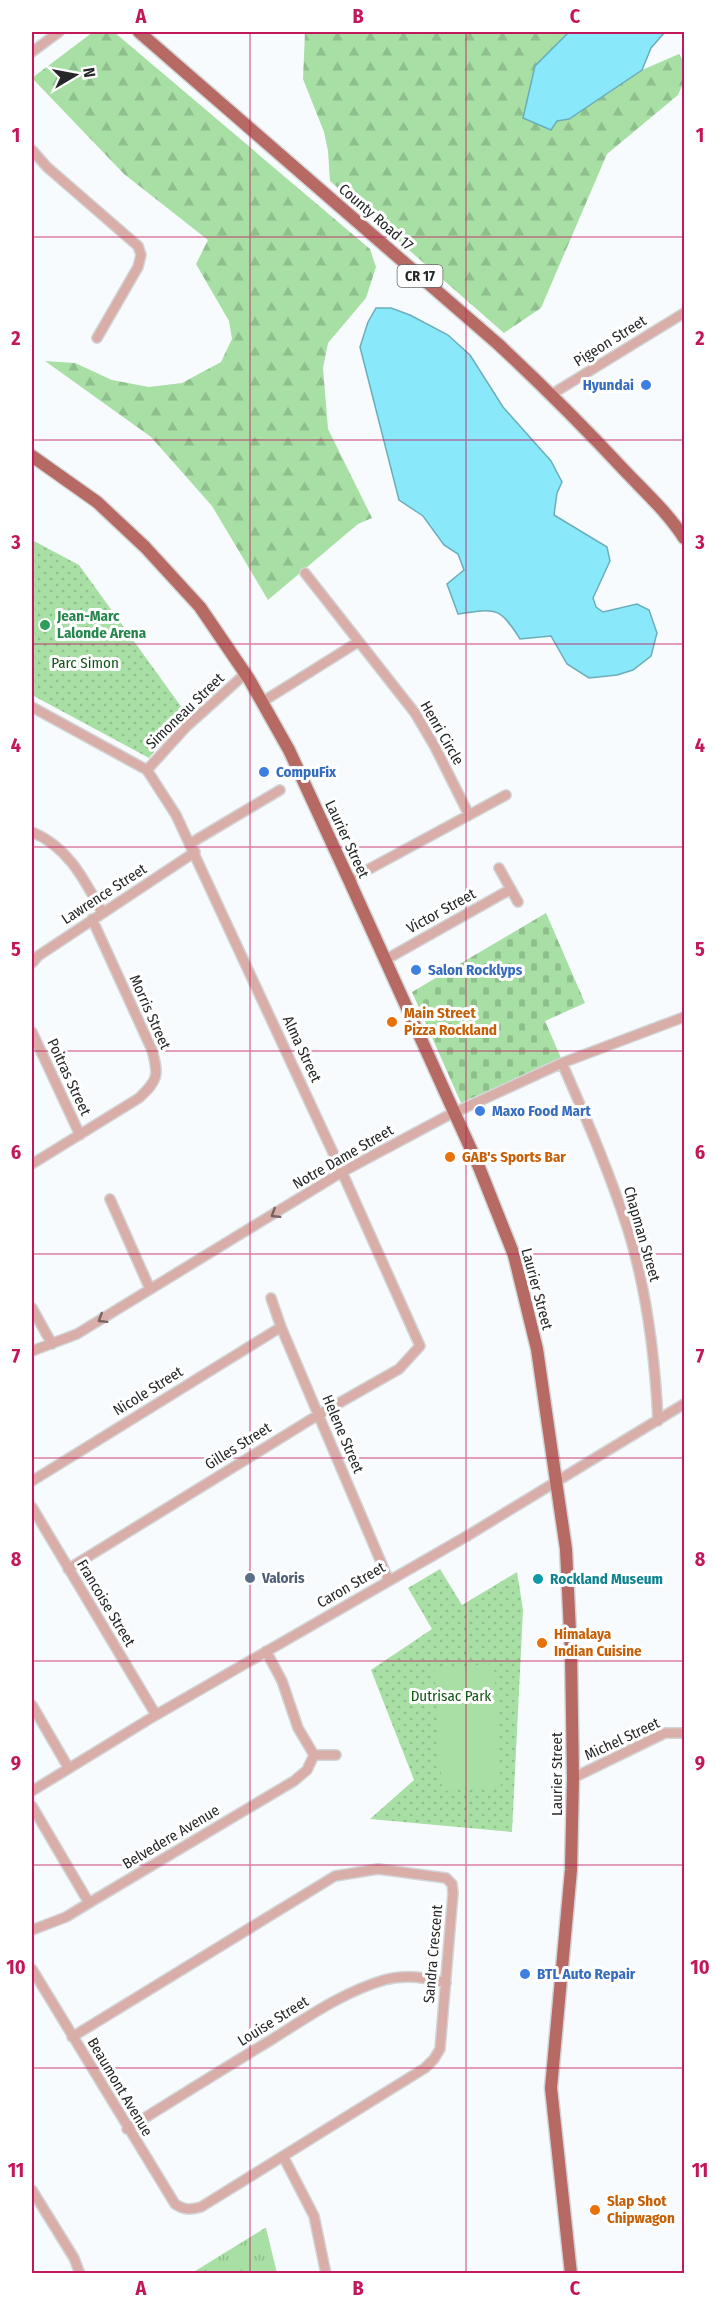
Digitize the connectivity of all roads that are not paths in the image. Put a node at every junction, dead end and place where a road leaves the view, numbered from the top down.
1 (59, 32) edge
2 (139, 32) edge
3 (32, 52) edge
4 (32, 150) edge
5 (684, 313) edge
6 (97, 338) dead end
7 (552, 394) junction
8 (32, 456) edge
9 (684, 538) edge
10 (306, 573) dead end
11 (358, 642) junction
12 (245, 674) junction
13 (262, 702) junction
14 (32, 707) edge
15 (147, 770) junction
16 (280, 790) dead end
17 (506, 795) dead end
18 (469, 815) junction
19 (32, 832) edge
20 (193, 848) junction
21 (499, 867) dead end
22 (349, 880) junction
23 (511, 889) junction
24 (518, 902) dead end
25 (102, 912) junction
26 (92, 919) junction
27 (385, 960) junction
28 (32, 963) edge
29 (684, 1017) edge
30 (32, 1032) edge
31 (562, 1063) junction
32 (455, 1112) junction
33 (80, 1135) junction
34 (32, 1164) edge
35 (342, 1172) junction
36 (110, 1199) dead end
37 (150, 1289) junction
38 (271, 1298) dead end
39 (32, 1308) edge
40 (281, 1327) junction
41 (52, 1344) junction
42 (420, 1346) joint
43 (32, 1351) edge
44 (684, 1404) edge
45 (318, 1415) junction
46 (658, 1421) junction
47 (32, 1481) edge
48 (556, 1481) junction
49 (32, 1507) edge
50 (68, 1569) junction
51 (388, 1581) junction
52 (266, 1651) junction
53 (32, 1706) edge
54 (156, 1715) junction
55 (34, 1716) edge
56 (684, 1733) edge
57 (314, 1755) junction
58 (336, 1755) dead end
59 (68, 1767) junction
60 (573, 1778) junction
61 (32, 1791) edge
62 (32, 1806) edge
63 (89, 1903) junction
64 (32, 1930) edge
65 (32, 1969) edge
66 (446, 1983) junction
67 (72, 2037) junction
68 (128, 2129) junction
69 (283, 2156) junction
70 (32, 2190) edge
71 (191, 2209) joint
72 (80, 2274) edge
73 (326, 2274) edge
74 (571, 2274) edge

1 - 3 street
2 - 7 main road, County Road 17 / CR 17
4 - 6 street
5 - 7 street, Pigeon Street
7 - 9 main road, County Road 17 / CR 17
8 - 12 main road, Laurier Street
10 - 11 street, Henri Circle
11 - 13 street
11 - 18 street, Henri Circle
12 - 13 main road, Laurier Street
12 - 15 street, Simoneau Street
13 - 22 main road, Laurier Street
14 - 15 street
15 - 20 street, Alma Street
16 - 20 street, Lawrence Street
17 - 18 street
18 - 22 street
19 - 25 street
20 - 25 street, Lawrence Street
20 - 35 street, Alma Street
21 - 23 street
22 - 27 main road, Laurier Street
23 - 24 street
23 - 27 street, Victor Street
25 - 26 street, Lawrence Street
26 - 28 street, Lawrence Street
26 - 33 street, Morris Street
27 - 32 main road, Laurier Street
29 - 31 street, Notre Dame Street
30 - 33 street, Poitras Street
31 - 32 street, Notre Dame Street
31 - 46 street, Chapman Street
32 - 35 street, Notre Dame Street
32 - 48 main road, Laurier Street
33 - 34 street, Morris Street
35 -> 37 street, Notre Dame Street
35 - 42 street, Alma Street
36 - 37 street
37 -> 41 street, Notre Dame Street
38 - 40 street, Helene Street
39 - 41 street
40 - 45 street, Helene Street
40 - 47 street, Nicole Street
41 - 43 street, Notre Dame Street
42 - 45 street, Gilles Street
44 - 46 street, Caron Street
45 - 50 street, Gilles Street
45 - 51 street, Helene Street
46 - 48 street, Caron Street
48 - 51 street, Caron Street
48 - 60 main road, Laurier Street
49 - 50 street, Francoise Street
50 - 54 street, Francoise Street
51 - 52 street, Caron Street
52 - 54 street, Caron Street
52 - 57 street
53 - 55 street
54 - 59 street, Caron Street
55 - 59 street
56 - 60 street, Michel Street
57 - 58 street
57 - 63 street, Belvedere Avenue
59 - 61 street, Caron Street
60 - 74 main road, Laurier Street
62 - 63 street
63 - 64 street, Belvedere Avenue
65 - 67 street, Beaumont Avenue
66 - 67 street, Sandra Crescent
66 - 68 street, Louise Street
66 - 69 street, Sandra Crescent
67 - 68 street, Beaumont Avenue
68 - 71 street, Beaumont Avenue
69 - 71 street, Sandra Crescent
69 - 73 street
70 - 72 street

